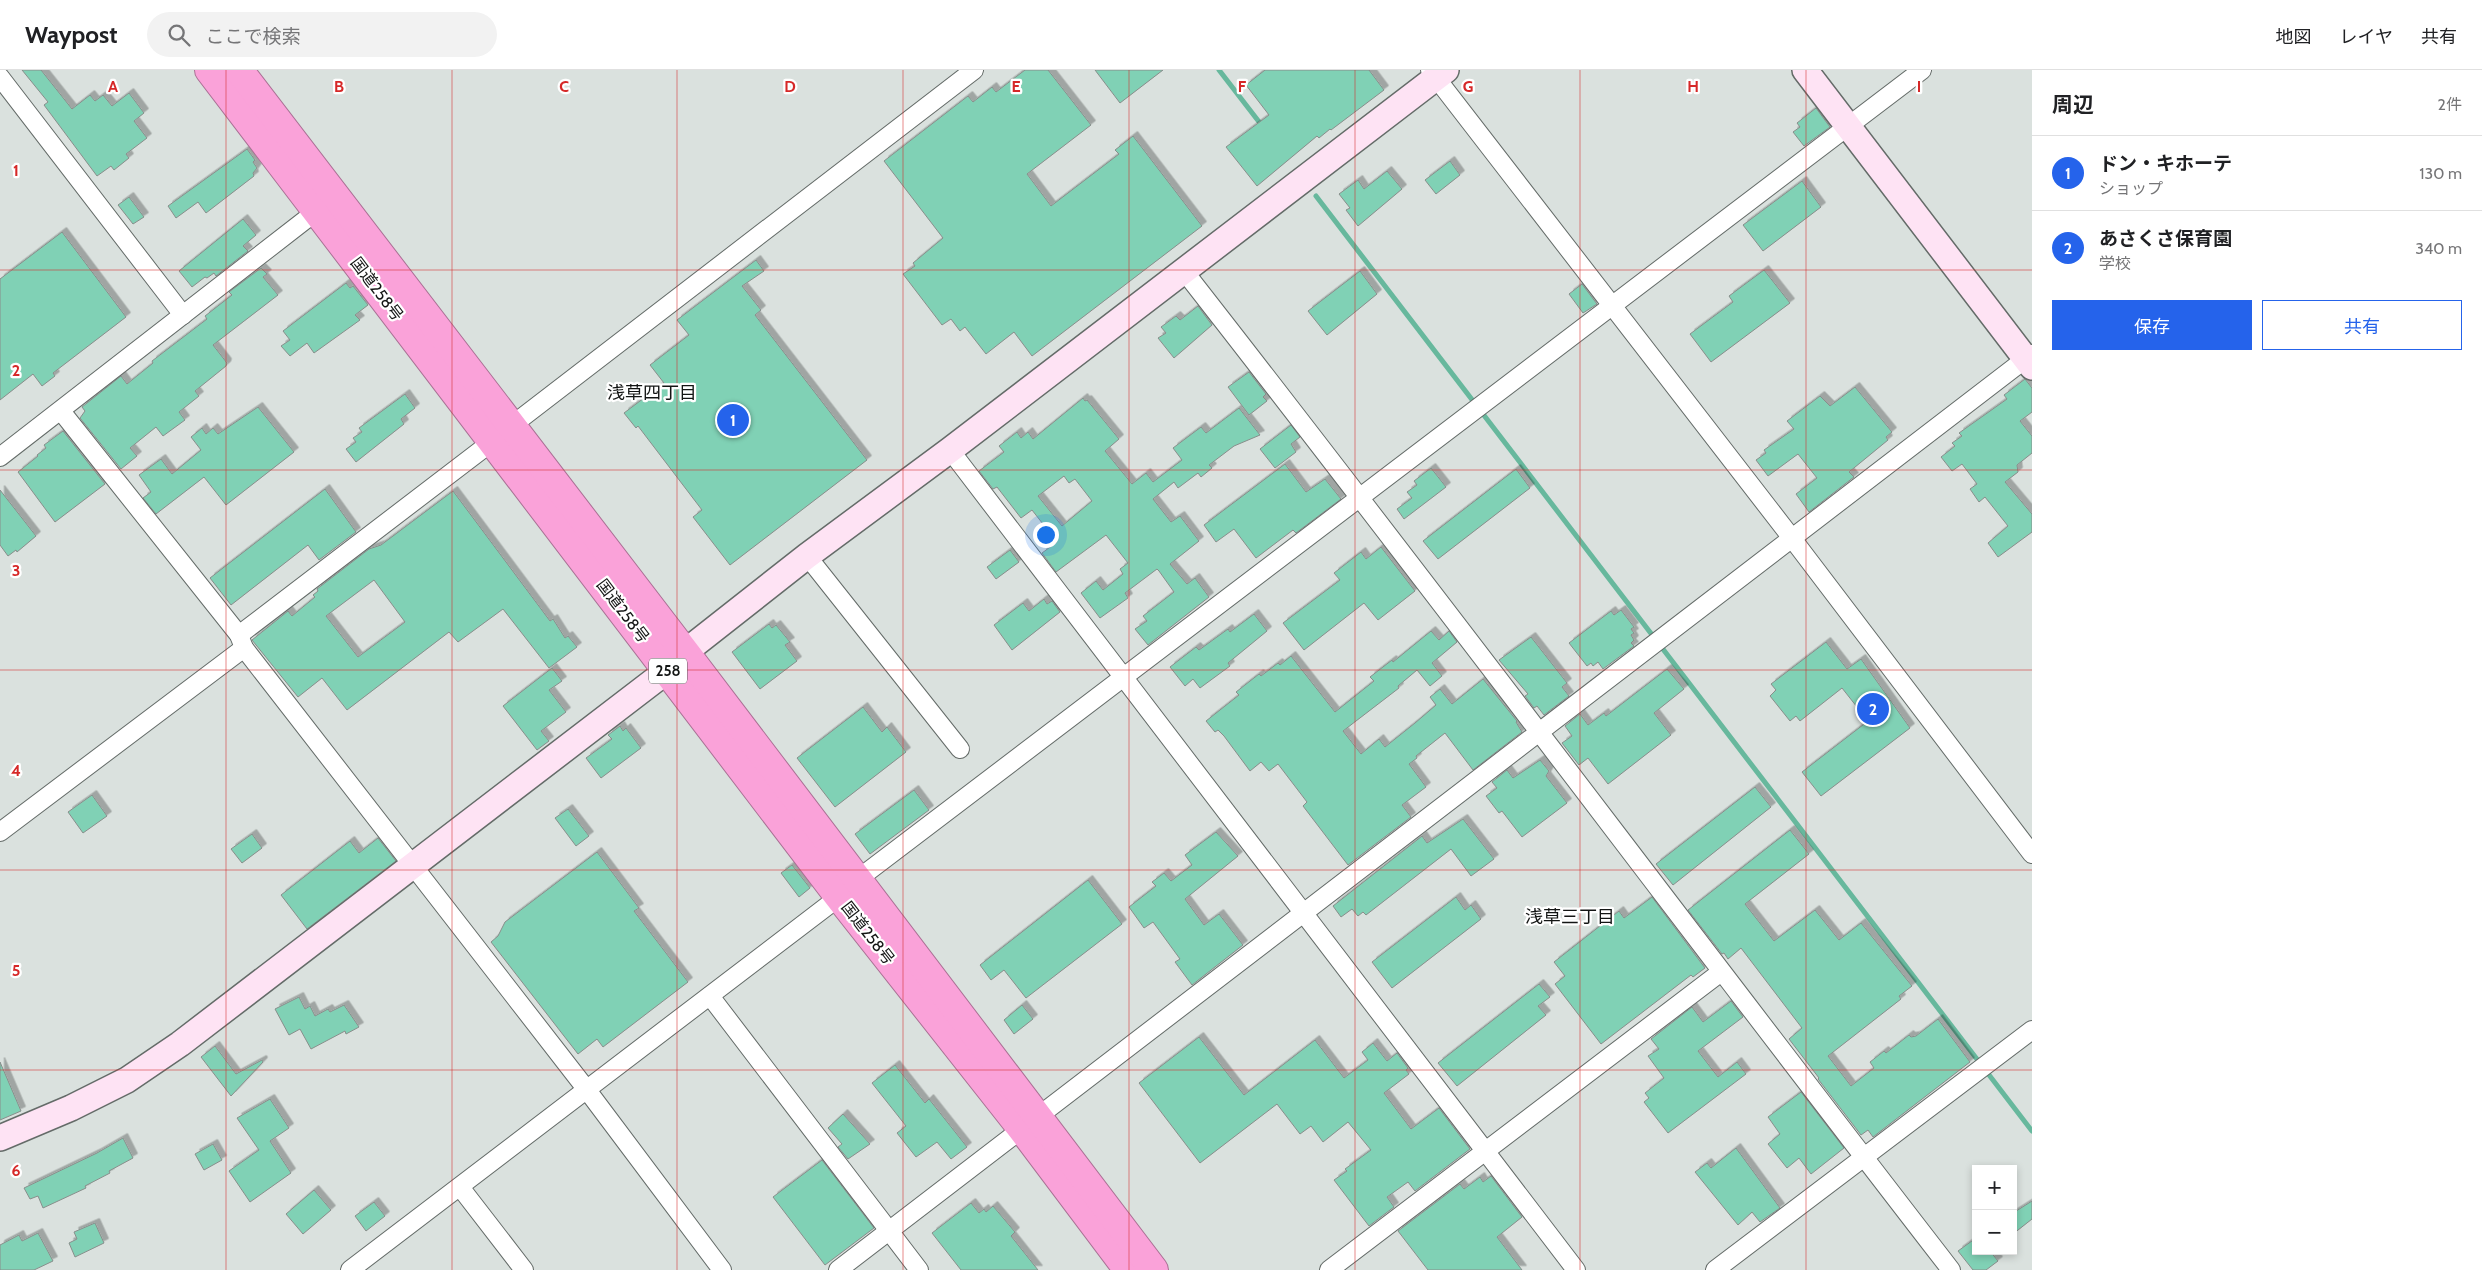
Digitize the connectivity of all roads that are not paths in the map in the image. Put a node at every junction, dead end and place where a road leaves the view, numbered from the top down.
1 (210, 70) edge
2 (239, 70) edge
3 (974, 70) edge
4 (1805, 70) edge
5 (1922, 70) edge
6 (1437, 73) edge
7 (0, 77) edge
8 (1848, 126) junction
9 (318, 210) junction
10 (1184, 271) junction
11 (1613, 307) junction
12 (183, 315) junction
13 (2030, 360) edge
14 (61, 412) junction
15 (502, 434) junction
16 (950, 450) junction
17 (0, 457) edge
18 (1361, 497) junction
19 (1791, 537) junction
20 (808, 556) junction
21 (241, 642) junction
22 (677, 661) junction
23 (1125, 679) junction
24 (1540, 730) junction
25 (960, 750) dead end
26 (0, 832) edge
27 (2032, 854) edge
28 (412, 866) junction
29 (849, 888) junction
30 (1304, 912) junction
31 (1721, 972) junction
32 (710, 996) junction
33 (2032, 1030) edge
34 (587, 1090) junction
35 (1029, 1123) junction
36 (0, 1138) edge
37 (1487, 1151) junction
38 (1865, 1158) junction
39 (460, 1187) junction
40 (889, 1231) junction
41 (372, 1264) edge
42 (350, 1270) edge
43 (524, 1270) edge
44 (722, 1270) edge
45 (838, 1270) edge
46 (919, 1270) edge
47 (1128, 1270) edge
48 (1154, 1270) edge
49 (1329, 1270) edge
50 (1576, 1270) edge
51 (1715, 1270) edge
52 (1952, 1270) edge

1 - 9 highway, 国道258号 / 258
2 - 15 highway, 国道258号 / 258
3 - 15 street
4 - 8 street
5 - 8 street
6 - 10 street
6 - 11 street
7 - 12 street
8 - 11 street
8 - 13 street
9 - 12 street
9 - 15 highway, 国道258号 / 258
10 - 16 street
10 - 18 street
11 - 18 street
11 - 19 street
12 - 14 street
13 - 19 street
14 - 17 street
14 - 21 street
15 - 21 street
15 - 22 highway, 国道258号 / 258
16 - 20 street
16 - 23 street
18 - 23 street
18 - 24 street
19 - 24 street
19 - 27 street
20 - 22 street
20 - 25 street
21 - 26 street
21 - 28 street
22 - 28 street
22 - 29 highway, 国道258号 / 258
23 - 29 street
23 - 30 street
24 - 30 street
24 - 31 street
28 - 34 street
28 - 36 street
29 - 32 street
29 - 35 highway, 国道258号 / 258
30 - 35 street
30 - 37 street
31 - 37 street
31 - 38 street
32 - 34 street
32 - 40 street
33 - 38 street
34 - 39 street
34 - 44 street
35 - 40 street
35 - 47 highway, 国道258号 / 258
35 - 48 highway, 国道258号 / 258
37 - 49 street
37 - 50 street
38 - 51 street
38 - 52 street
39 - 41 street
39 - 43 street
40 - 45 street
40 - 46 street
41 - 42 street

